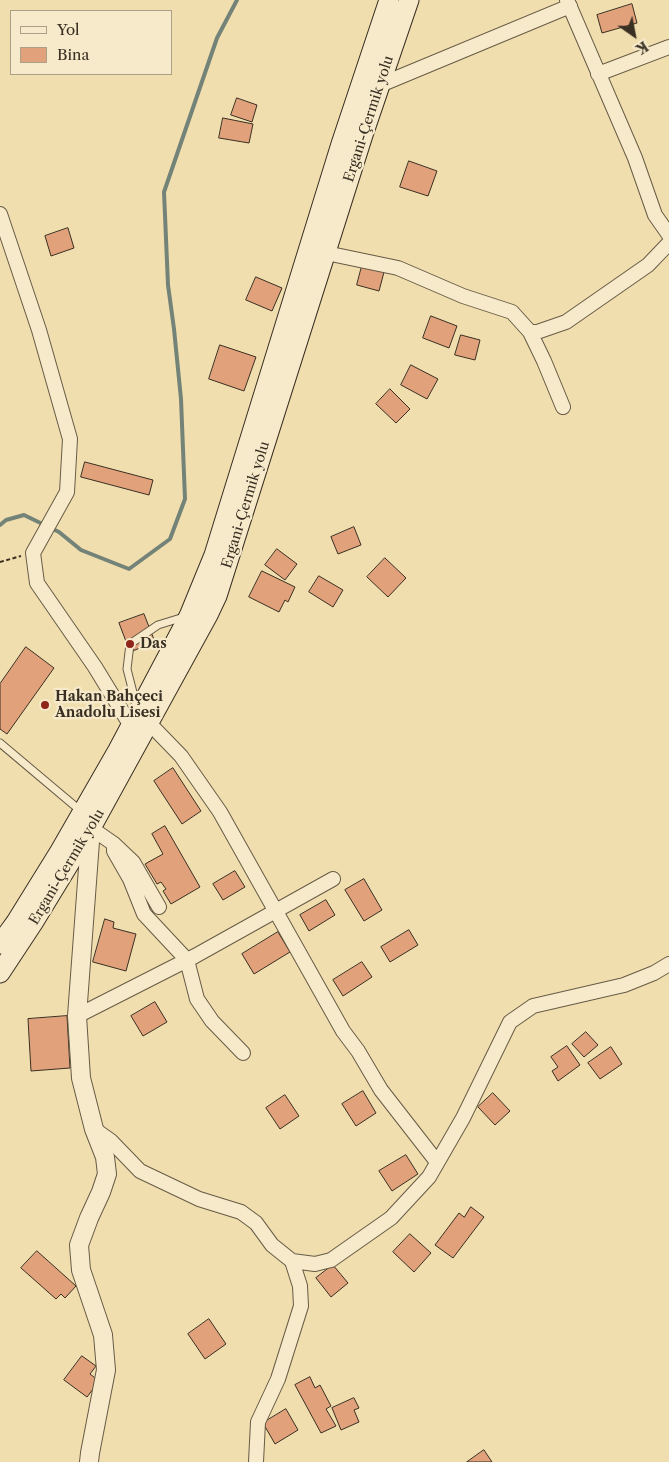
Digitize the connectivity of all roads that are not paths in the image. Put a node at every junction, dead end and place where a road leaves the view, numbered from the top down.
1 (389, 0) edge
2 (409, 0) edge
3 (568, 3) edge
4 (669, 47) edge
5 (598, 74) junction
6 (380, 85) junction
7 (0, 214) edge
8 (669, 235) edge
9 (669, 244) edge
10 (326, 252) junction
11 (530, 332) junction
12 (563, 407) dead end
13 (189, 616) junction
14 (140, 720) junction
15 (0, 743) edge
16 (87, 820) junction
17 (114, 844) junction
18 (334, 880) dead end
19 (159, 907) dead end
20 (276, 911) junction
21 (0, 944) edge
22 (187, 960) junction
23 (669, 964) edge
24 (0, 973) edge
25 (77, 1016) junction
26 (243, 1053) dead end
27 (94, 1130) junction
28 (437, 1162) junction
29 (292, 1261) junction
30 (89, 1462) edge
31 (256, 1462) edge

1 - 13 main road, Ergani-Çermik yolu
2 - 6 main road, Ergani-Çermik yolu
3 - 5 street
3 - 6 street
4 - 5 street
5 - 8 street
6 - 10 main road, Ergani-Çermik yolu
7 - 14 street
9 - 11 street
10 - 11 street
10 - 14 main road, Ergani-Çermik yolu
11 - 12 street
13 - 14 main road, Ergani-Çermik yolu
13 - 14 lane
14 - 16 main road, Ergani-Çermik yolu
14 - 20 street
15 - 16 lane
16 - 17 street
16 - 21 main road, Ergani-Çermik yolu
16 - 24 main road, Ergani-Çermik yolu
16 - 25 street
17 - 19 street
17 - 22 street
18 - 20 street
20 - 22 street
20 - 28 street
22 - 25 street
22 - 26 street
23 - 28 street
25 - 27 street
27 - 29 street
27 - 30 street
28 - 29 street
29 - 31 street

